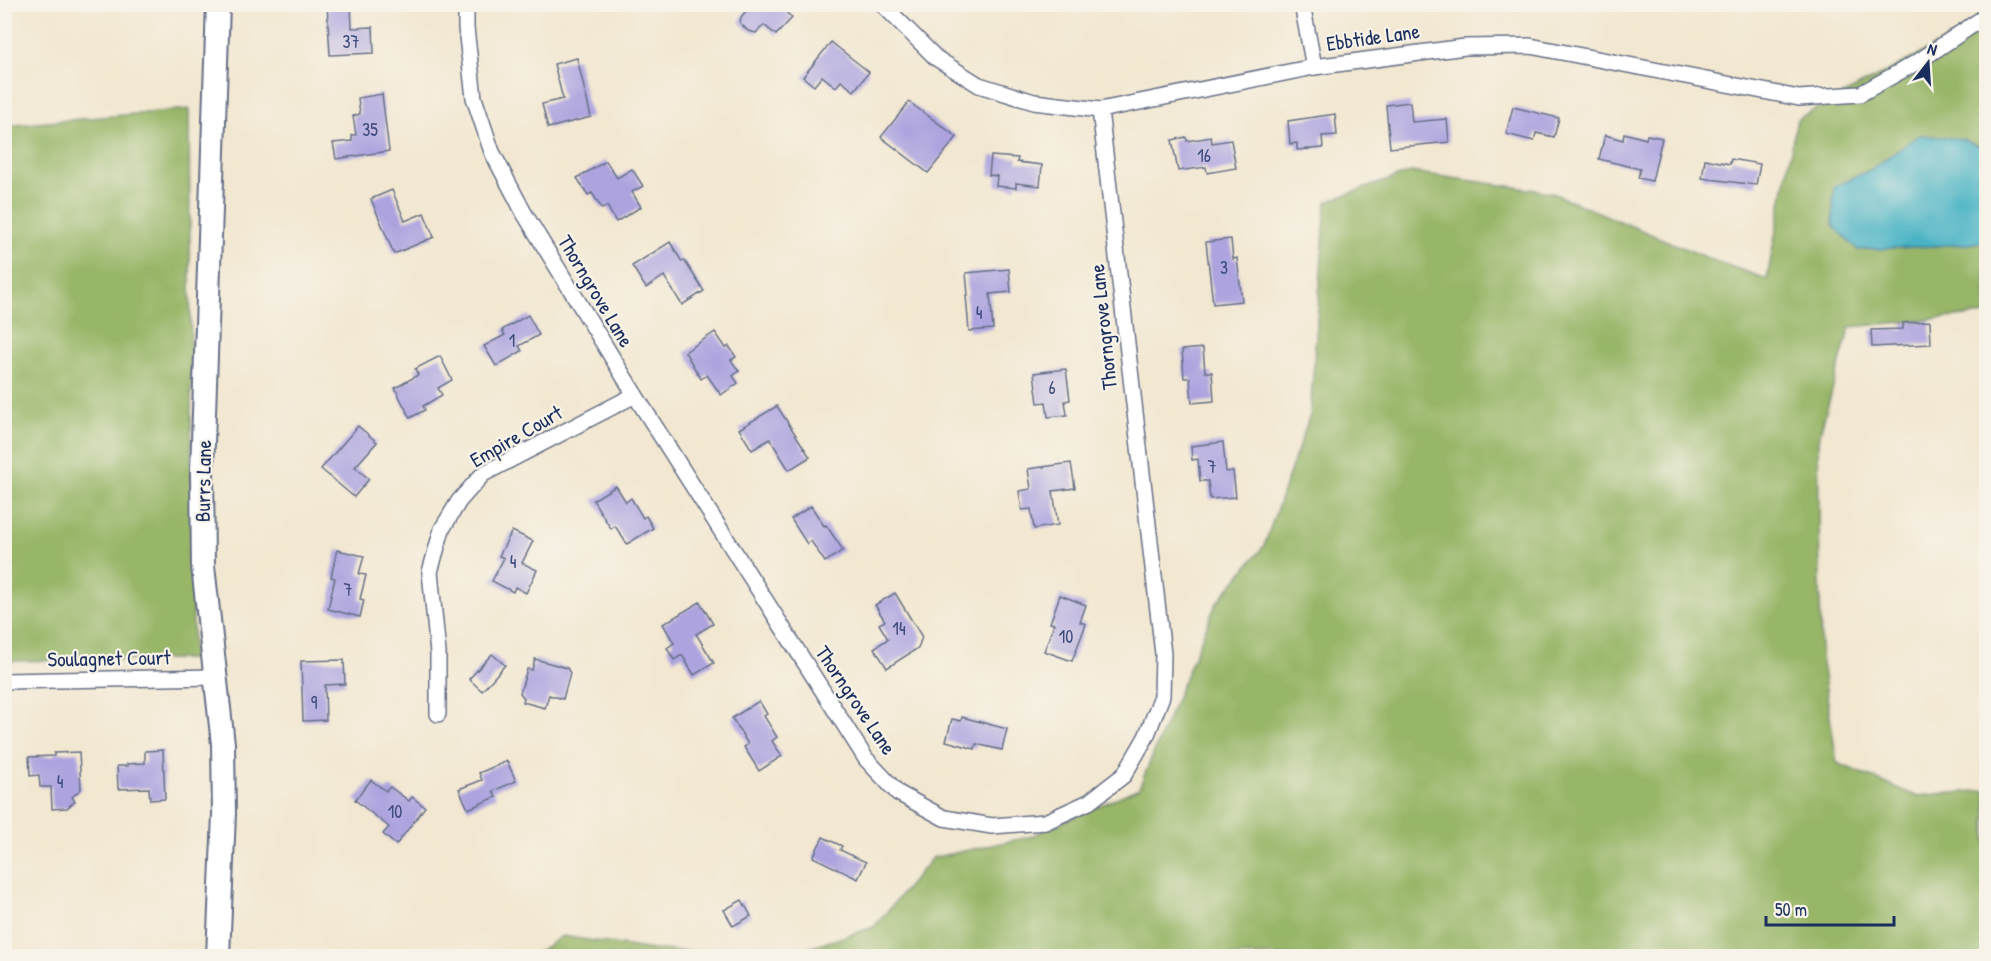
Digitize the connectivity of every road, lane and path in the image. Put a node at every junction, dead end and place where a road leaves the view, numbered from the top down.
1 (218, 4) edge
2 (466, 4) edge
3 (882, 4) edge
4 (1302, 4) edge
5 (1986, 16) edge
6 (1314, 67) junction
7 (1100, 110) junction
8 (634, 395) junction
9 (215, 677) junction
10 (4, 681) edge
11 (438, 714) dead end
12 (218, 957) edge

1 - 9 street, Burrs Lane
2 - 8 street, Thorngrove Lane
3 - 7 street, Ebbtide Lane
4 - 6 street
5 - 6 street, Ebbtide Lane
6 - 7 street, Ebbtide Lane
7 - 8 street, Thorngrove Lane
8 - 11 street, Empire Court
9 - 10 street, Soulagnet Court
9 - 12 street, Burrs Lane

